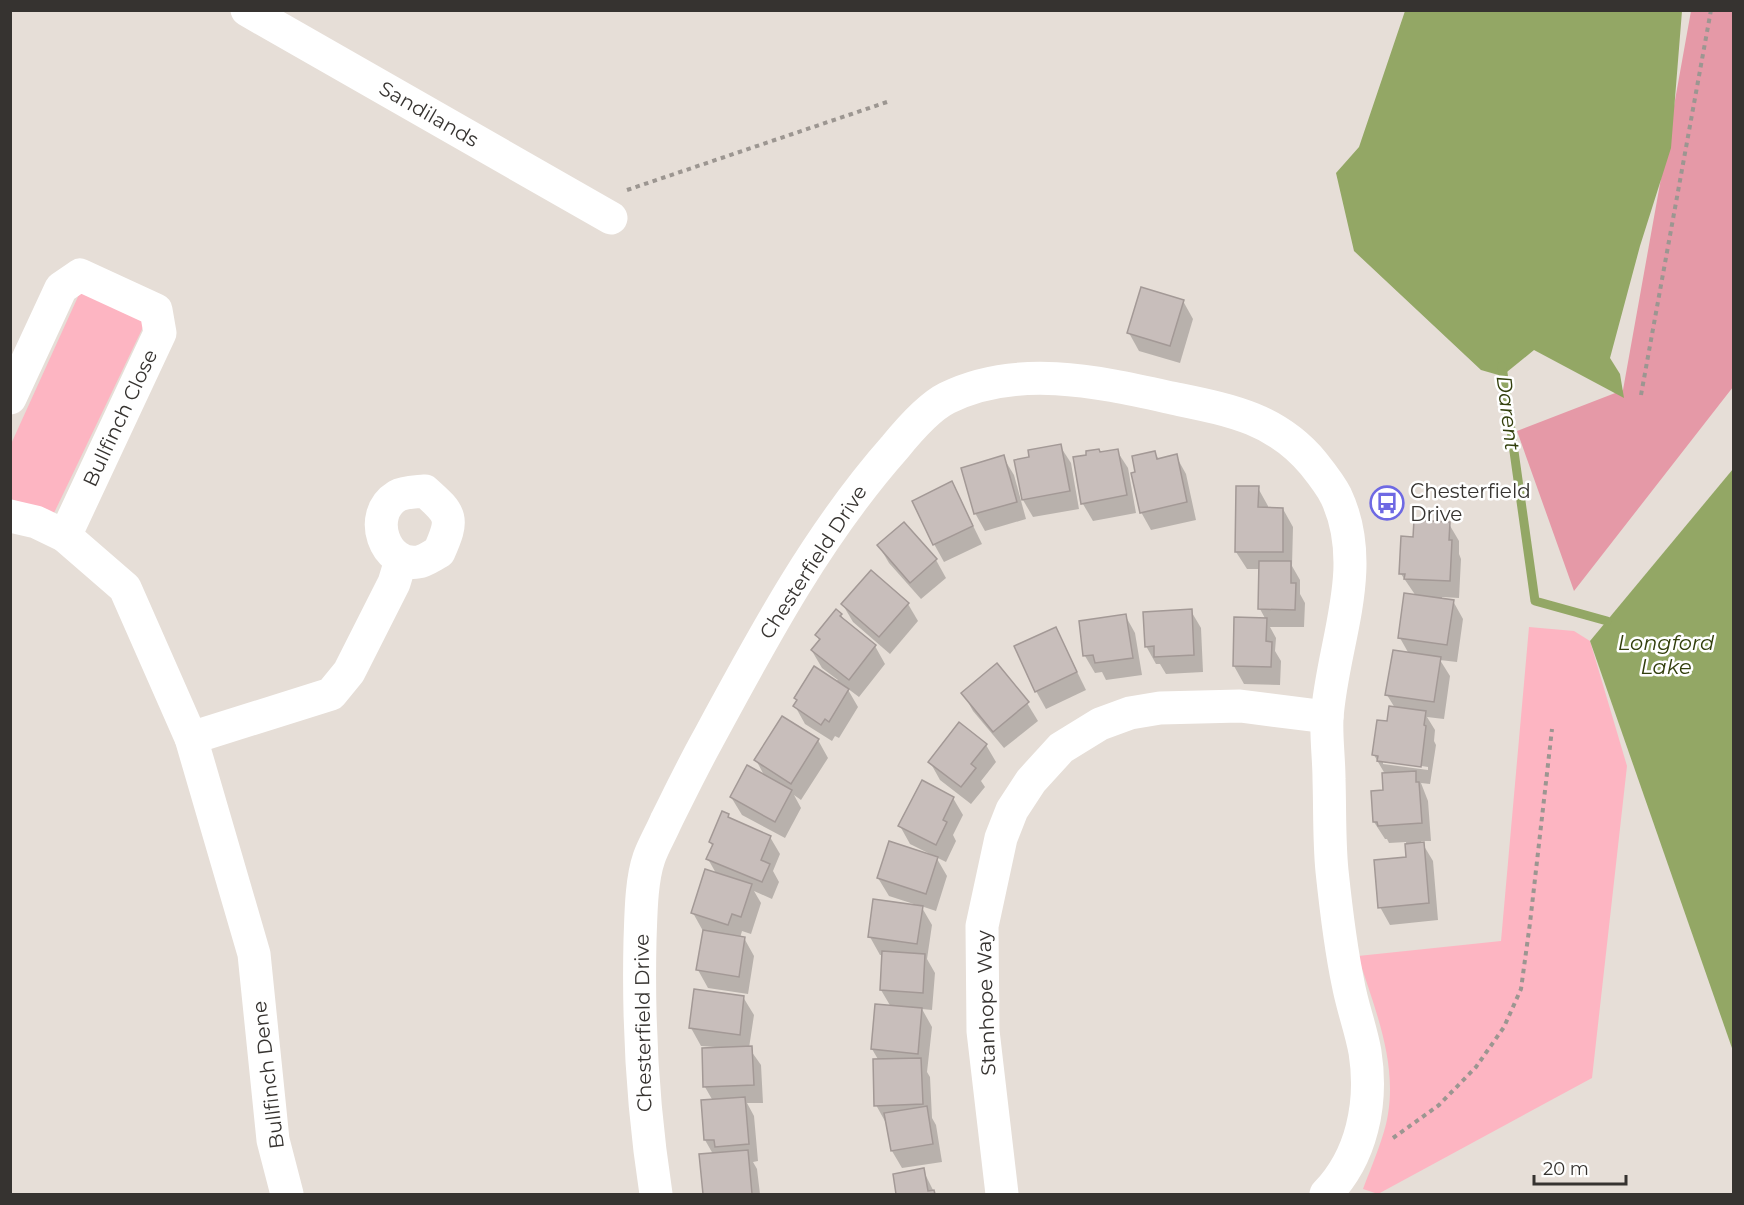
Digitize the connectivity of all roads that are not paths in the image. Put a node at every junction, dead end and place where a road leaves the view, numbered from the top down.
1 (247, 10) edge
2 (599, 211) road end
3 (10, 398) edge
4 (10, 516) edge
5 (65, 536) junction
6 (401, 560) dead end
7 (1327, 717) junction
8 (191, 738) junction
9 (287, 1194) edge
10 (656, 1194) edge
11 (1002, 1194) edge
12 (1326, 1194) edge

1 - 2 street, Sandilands
3 - 5 street, Bullfinch Close
4 - 5 street
5 - 8 street
6 - 8 street
7 - 10 street, Chesterfield Drive
7 - 11 street, Stanhope Way
7 - 12 street, Chesterfield Drive
8 - 9 street, Bullfinch Dene

